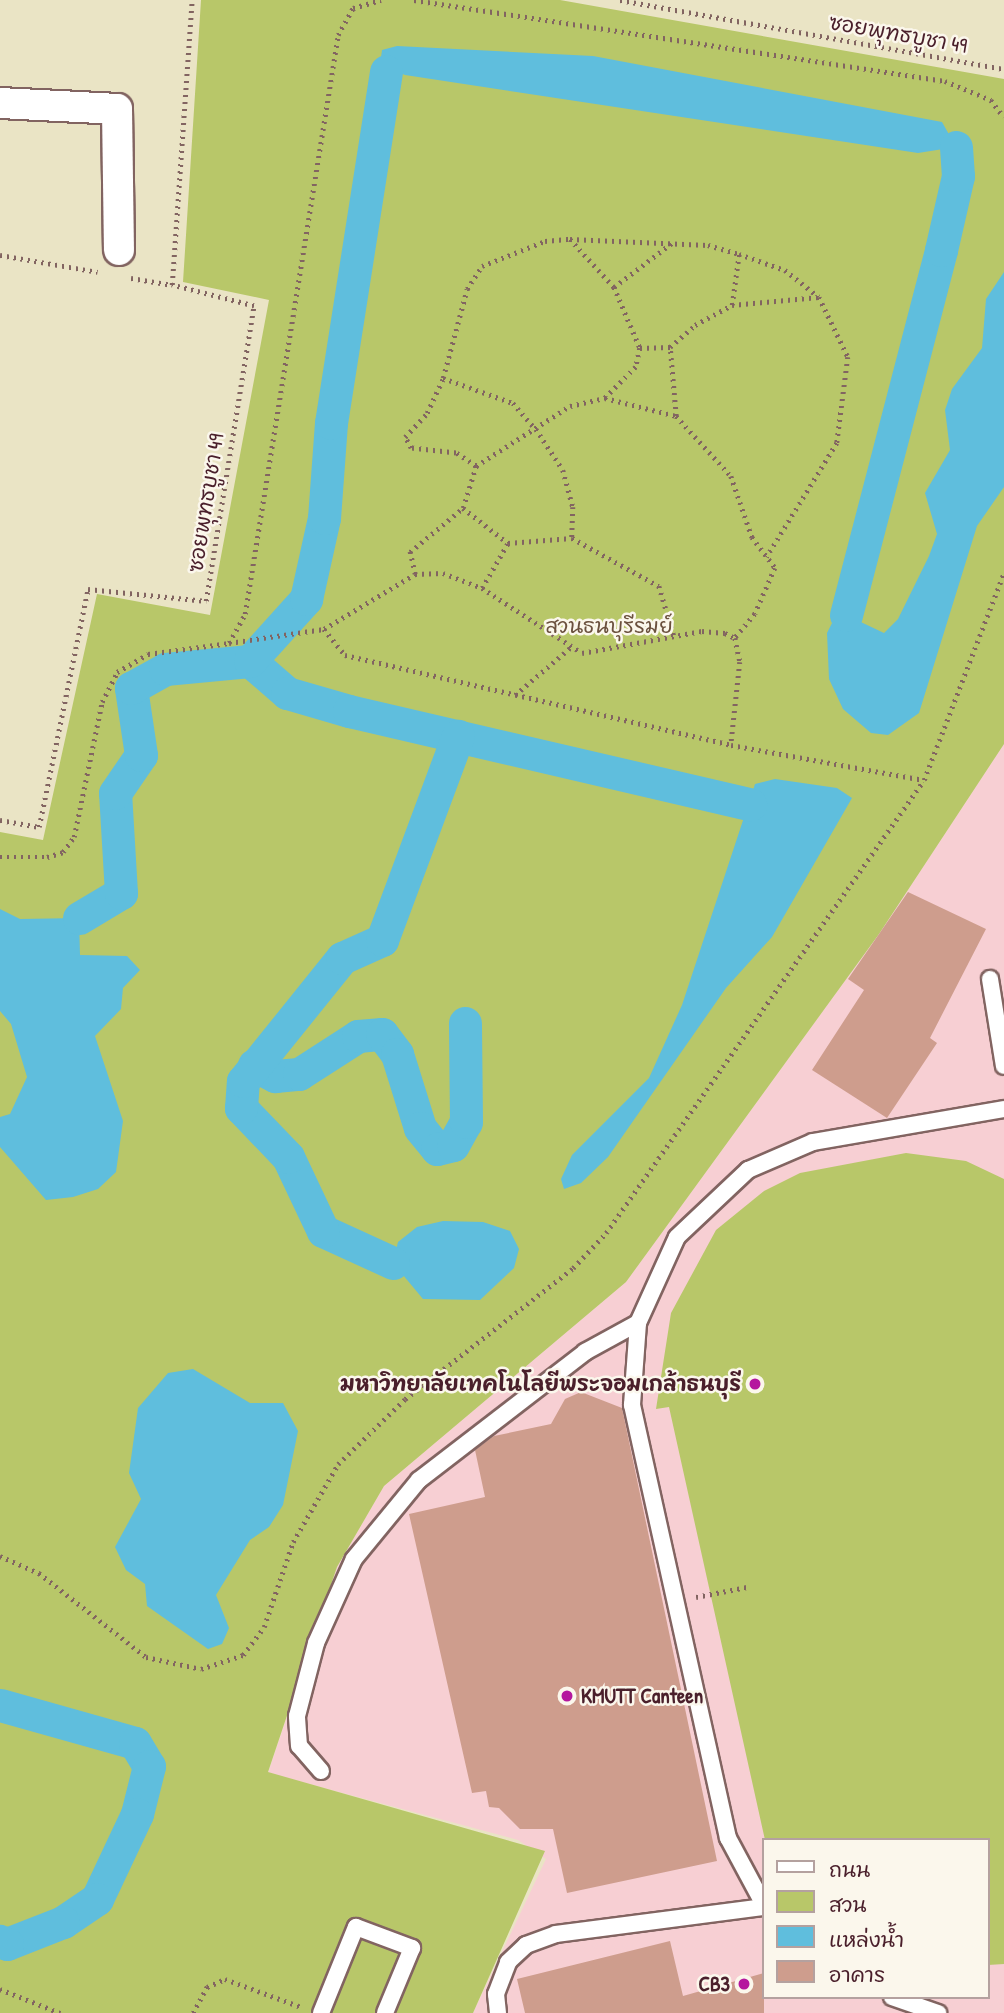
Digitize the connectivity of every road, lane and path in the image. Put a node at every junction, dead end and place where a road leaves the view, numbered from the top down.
1 (192, 0) edge
2 (380, 0) edge
3 (414, 0) edge
4 (620, 0) edge
5 (1004, 69) edge
6 (0, 103) edge
7 (1004, 117) edge
8 (570, 239) junction
9 (672, 242) junction
10 (739, 254) junction
11 (0, 255) edge
12 (115, 267) junction
13 (172, 285) junction
14 (614, 287) junction
15 (819, 297) junction
16 (733, 305) junction
17 (670, 347) junction
18 (640, 348) junction
19 (443, 379) junction
20 (605, 398) junction
21 (676, 416) junction
22 (536, 429) junction
23 (476, 466) junction
24 (463, 508) junction
25 (572, 538) junction
26 (509, 543) junction
27 (767, 557) junction
28 (415, 573) junction
29 (1004, 573) edge
30 (482, 588) junction
31 (324, 629) junction
32 (674, 636) junction
33 (735, 639) junction
34 (229, 643) junction
35 (571, 647) junction
36 (515, 695) junction
37 (731, 745) junction
38 (924, 780) junction
39 (0, 820) edge
40 (0, 857) edge
41 (990, 979) dead end
42 (1004, 1066) edge
43 (1004, 1109) edge
44 (638, 1323) junction
45 (0, 1556) edge
46 (747, 1587) dead end
47 (677, 1600) junction
48 (321, 1771) dead end
49 (762, 1902) edge
50 (762, 1906) edge
51 (0, 1989) edge
52 (898, 1999) edge
53 (60, 2013) edge
54 (193, 2013) edge
55 (315, 2013) edge
56 (321, 2013) edge
57 (385, 2013) edge
58 (498, 2013) edge
59 (938, 2013) edge

1 - 13 path
2 - 34 path
3 - 7 path
4 - 5 path, ซอยพุทธบูชา 49
6 - 12 street
8 - 9 path
8 - 14 path
8 - 19 path
9 - 10 path
9 - 14 path
10 - 15 path
10 - 16 path
11 - 12 path, ซอยพุทธบูชา 49
12 - 13 path, ซอยพุทธบูชา 49
13 - 39 path, ซอยพุทธบูชา 49
14 - 18 path
15 - 16 path
15 - 27 path
16 - 17 path
17 - 18 path
17 - 21 path
18 - 20 path
19 - 22 path
19 - 23 path
20 - 21 path
20 - 22 path
21 - 27 path
22 - 23 path
22 - 25 path
23 - 24 path
24 - 26 path
24 - 28 path
25 - 26 path
25 - 32 path
26 - 30 path
27 - 33 path
28 - 30 path
28 - 31 path
29 - 38 path
30 - 35 path
31 - 34 path
31 - 36 path
32 - 33 path
32 - 35 path
33 - 37 path
34 - 40 path
35 - 36 path
36 - 37 path
37 - 38 path
38 - 45 path
41 - 42 lane
43 - 44 lane
44 - 47 lane
44 - 48 lane
46 - 47 path
47 - 49 lane
50 - 58 lane
51 - 53 path
52 - 59 lane
54 - 55 path
56 - 57 lane

